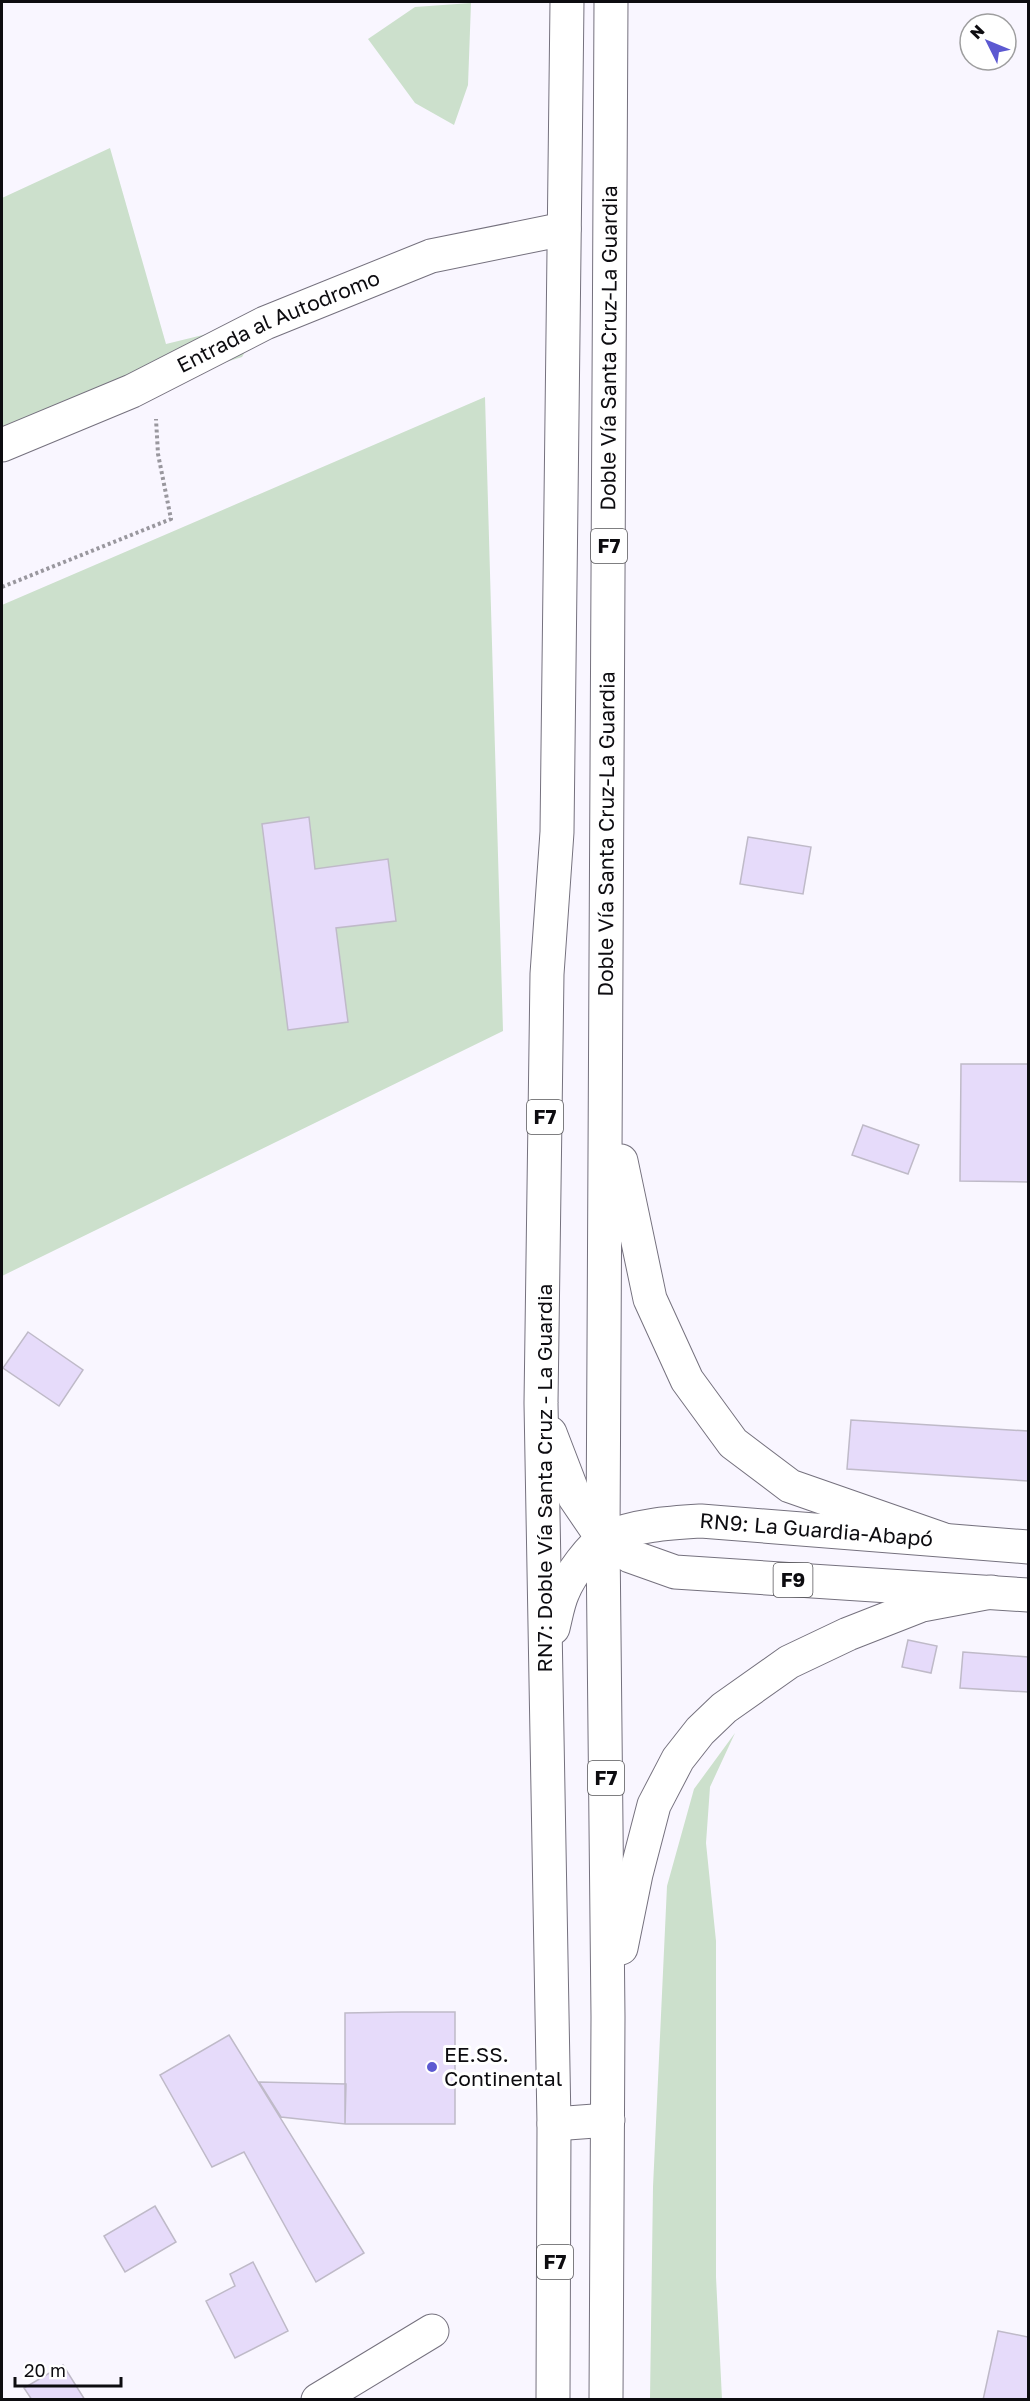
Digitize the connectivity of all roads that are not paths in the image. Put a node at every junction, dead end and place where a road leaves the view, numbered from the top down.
1 (567, 2) edge
2 (611, 2) edge
3 (564, 229) junction
4 (2, 445) edge
5 (607, 1090) junction
6 (541, 1403) junction
7 (603, 1539) junction
8 (942, 1539) junction
9 (1029, 1547) edge
10 (991, 1592) junction
11 (1029, 1595) edge
12 (545, 1659) junction
13 (608, 2018) junction
14 (608, 2120) junction
15 (554, 2124) junction
16 (432, 2331) dead end
17 (318, 2400) edge
18 (553, 2400) edge
19 (606, 2400) edge

1 - 3 main road, F7
2 - 5 main road, Doble Vía Santa Cruz-La Guardia / F7
3 - 4 main road, Entrada al Autodromo
3 - 6 main road, RN7: Doble Vía Santa Cruz - La Guardia / F7
5 - 7 main road, F7
5 - 8 main road
6 - 7 main road, F9
6 - 12 main road, RN7: Doble Vía Santa Cruz - La Guardia / F7
7 - 8 main road, RN9: La Guardia-Abapó
7 - 10 main road, F9
7 - 12 main road, RN9: La Guardia-Abapó
7 - 13 main road, F7
8 - 9 main road, RN9: La Guardia-Abapó
10 - 11 main road, F9
10 - 13 main road
12 - 15 main road, RN7: Doble Vía Santa Cruz - La Guardia / F7
13 - 14 main road, F7
14 - 15 main road
14 - 19 main road, F7
15 - 18 main road, F7
16 - 17 main road

